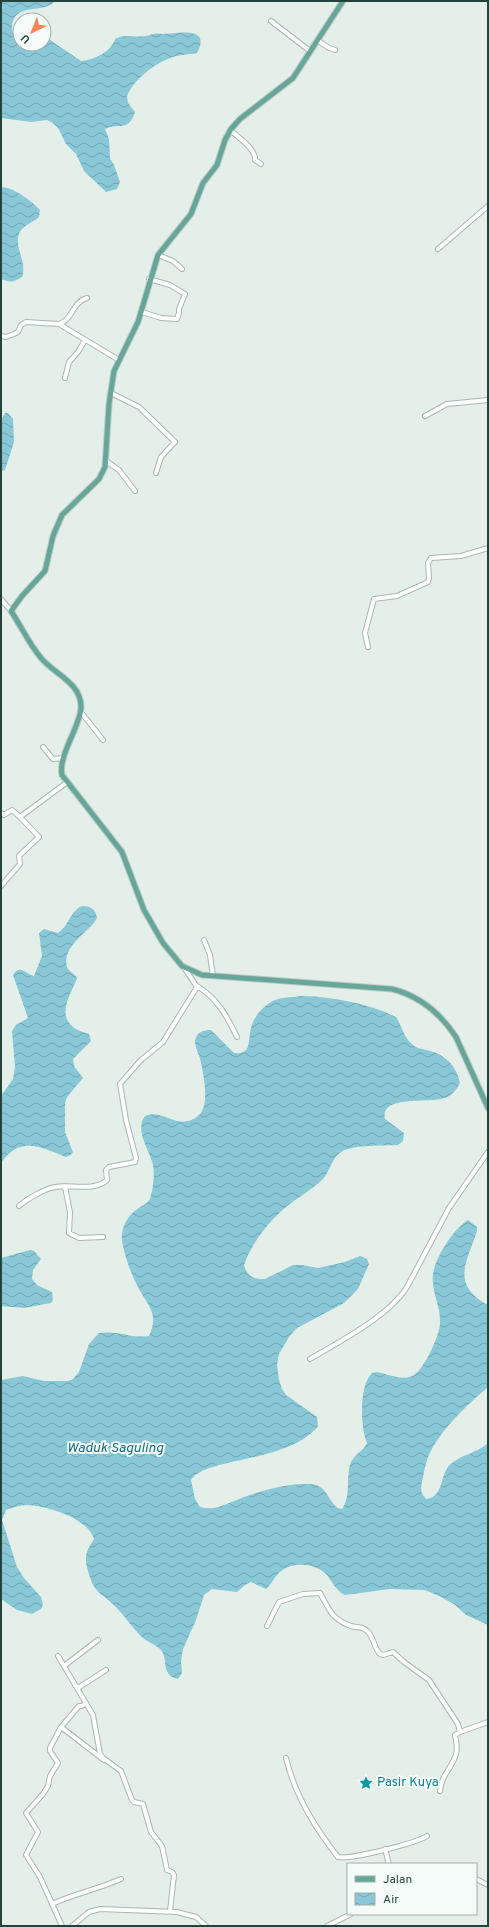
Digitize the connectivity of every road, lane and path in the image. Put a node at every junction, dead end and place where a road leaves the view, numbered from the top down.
1 (343, 1) edge
2 (271, 21) dead end
3 (317, 40) junction
4 (335, 50) dead end
5 (310, 51) junction
6 (230, 130) junction
7 (261, 164) dead end
8 (488, 206) edge
9 (438, 249) dead end
10 (158, 255) junction
11 (182, 269) dead end
12 (149, 279) junction
13 (87, 298) dead end
14 (142, 312) junction
15 (59, 324) junction
16 (1, 336) edge
17 (85, 340) junction
18 (119, 360) junction
19 (66, 378) dead end
20 (112, 393) junction
21 (488, 400) edge
22 (425, 416) dead end
23 (106, 461) junction
24 (156, 473) dead end
25 (135, 491) dead end
26 (488, 548) edge
27 (1, 599) edge
28 (11, 611) junction
29 (368, 647) dead end
30 (80, 711) junction
31 (103, 740) dead end
32 (43, 747) dead end
33 (64, 758) junction
34 (66, 783) junction
35 (1, 813) edge
36 (20, 817) junction
37 (1, 886) edge
38 (204, 940) dead end
39 (182, 966) junction
40 (213, 976) junction
41 (197, 986) junction
42 (238, 1037) dead end
43 (488, 1108) edge
44 (488, 1152) edge
45 (65, 1187) junction
46 (19, 1206) dead end
47 (103, 1237) dead end
48 (310, 1360) dead end
49 (268, 1626) dead end
50 (98, 1640) dead end
51 (58, 1656) dead end
52 (64, 1666) junction
53 (106, 1670) dead end
54 (78, 1688) junction
55 (86, 1703) junction
56 (488, 1722) edge
57 (61, 1727) junction
58 (460, 1732) junction
59 (286, 1758) dead end
60 (105, 1760) junction
61 (440, 1791) dead end
62 (427, 1836) dead end
63 (385, 1849) junction
64 (389, 1863) edge
65 (121, 1878) dead end
66 (477, 1880) edge
67 (488, 1886) edge
68 (52, 1904) junction
69 (170, 1911) junction
70 (349, 1915) edge
71 (62, 1926) edge
72 (72, 1926) edge
73 (206, 1926) edge
74 (327, 1926) edge

1 - 3 main road
2 - 5 street
3 - 4 street
3 - 5 main road
5 - 6 main road
6 - 7 street
6 - 10 main road
8 - 9 street
10 - 11 street
10 - 12 main road
12 - 14 main road
12 - 14 street
13 - 15 street
14 - 18 main road
15 - 16 street
15 - 17 street
17 - 18 street
17 - 19 street
18 - 20 main road
20 - 23 main road
20 - 24 street
21 - 22 street
23 - 25 street
23 - 28 main road
26 - 29 street
27 - 28 street
28 - 30 main road
30 - 31 street
30 - 33 main road
32 - 33 street
33 - 34 main road
34 - 36 street
34 - 39 main road
35 - 36 street
36 - 37 street
38 - 40 street
39 - 40 main road
39 - 41 street
40 - 43 main road
41 - 42 street
41 - 45 street
44 - 48 street
45 - 46 street
45 - 47 street
49 - 58 street
50 - 52 street
51 - 52 street
52 - 54 street
53 - 54 street
54 - 55 street
55 - 57 street
55 - 60 street
56 - 58 street
57 - 60 street
57 - 68 street
58 - 61 street
59 - 63 street
60 - 69 street
62 - 63 street
63 - 64 street
65 - 68 street
66 - 67 street
68 - 71 street
69 - 72 street
69 - 73 street
70 - 74 street

